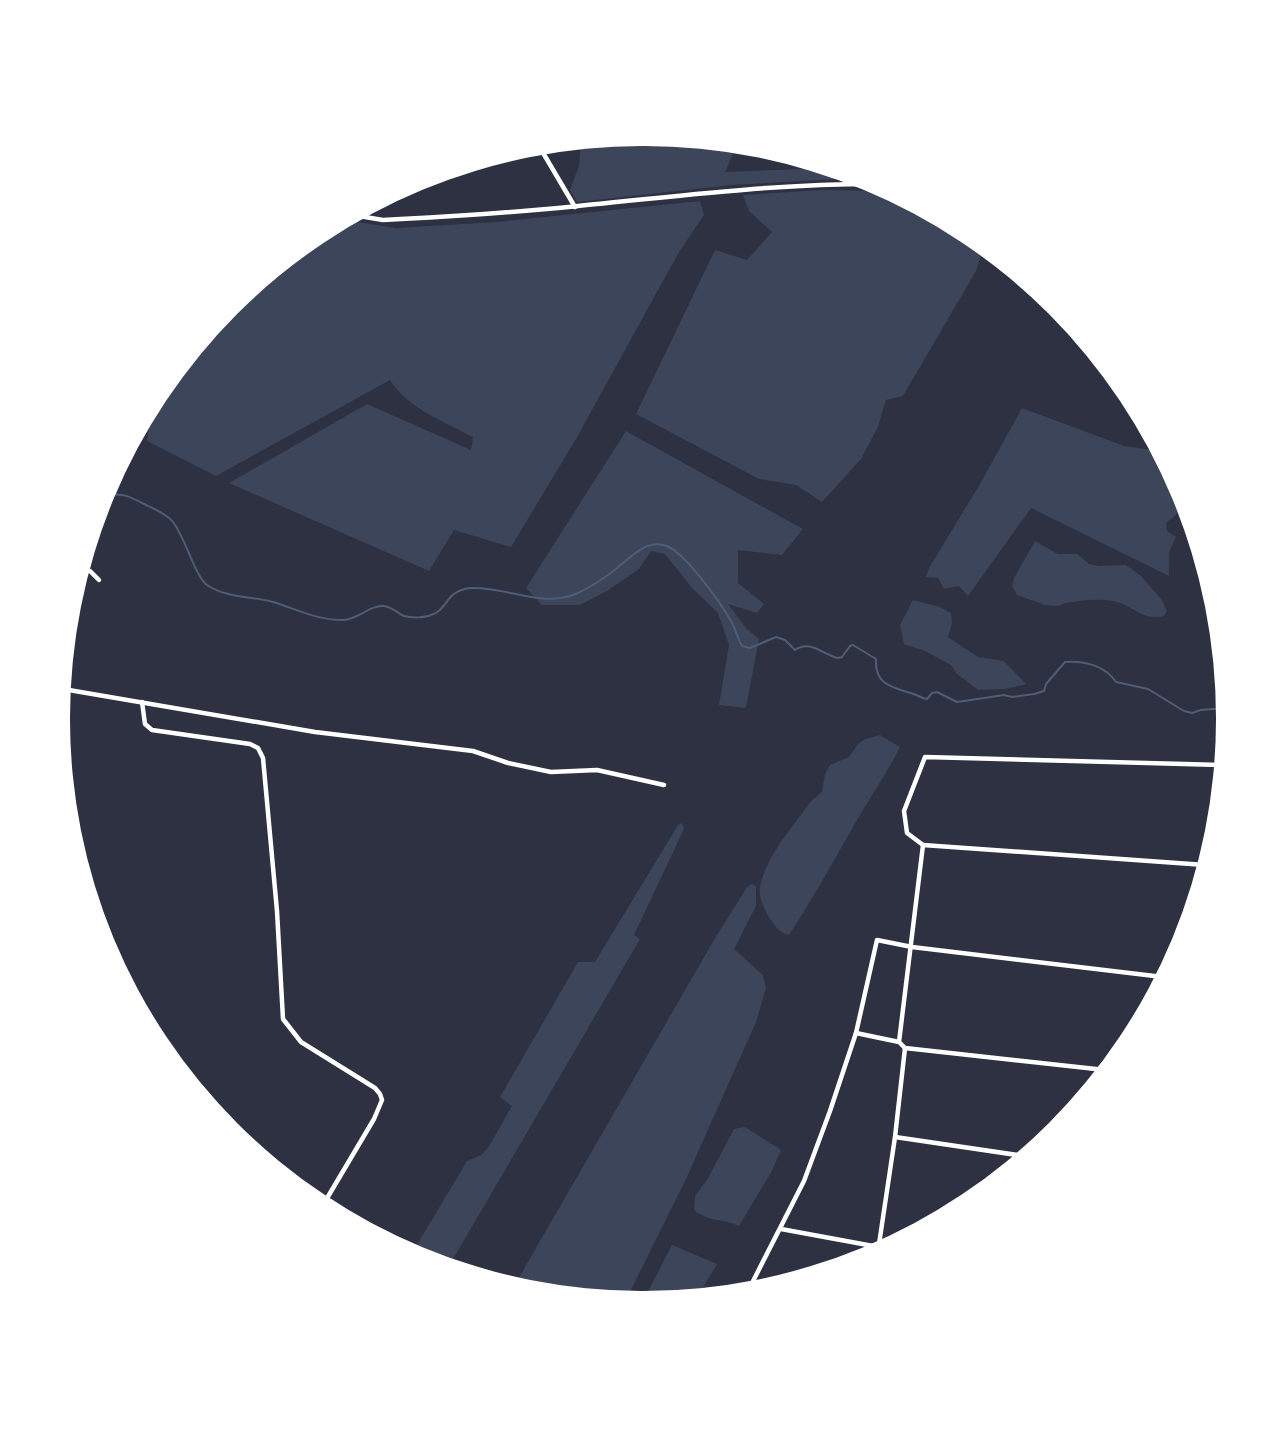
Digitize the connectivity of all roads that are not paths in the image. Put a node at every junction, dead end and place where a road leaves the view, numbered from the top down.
1 (544, 155) edge
2 (848, 184) edge
3 (574, 207) junction
4 (367, 217) edge
5 (90, 571) edge
6 (99, 580) dead end
7 (72, 690) edge
8 (142, 702) junction
9 (1213, 765) edge
10 (664, 785) dead end
11 (923, 845) junction
12 (1197, 864) edge
13 (912, 947) junction
14 (1154, 976) edge
15 (856, 1034) junction
16 (898, 1042) junction
17 (905, 1047) junction
18 (1095, 1069) edge
19 (895, 1137) junction
20 (1014, 1154) edge
21 (328, 1197) edge
22 (781, 1229) junction
23 (881, 1238) edge
24 (866, 1245) edge
25 (754, 1280) edge

1 - 3 street
2 - 3 street
3 - 4 street
5 - 6 street
7 - 8 street
8 - 10 street
8 - 21 street
9 - 11 street
11 - 12 street
11 - 13 street
13 - 14 street
13 - 15 street
13 - 16 street
15 - 16 street
15 - 22 street
16 - 17 street
17 - 18 street
17 - 19 street
19 - 20 street
19 - 23 street
22 - 24 street
22 - 25 street

